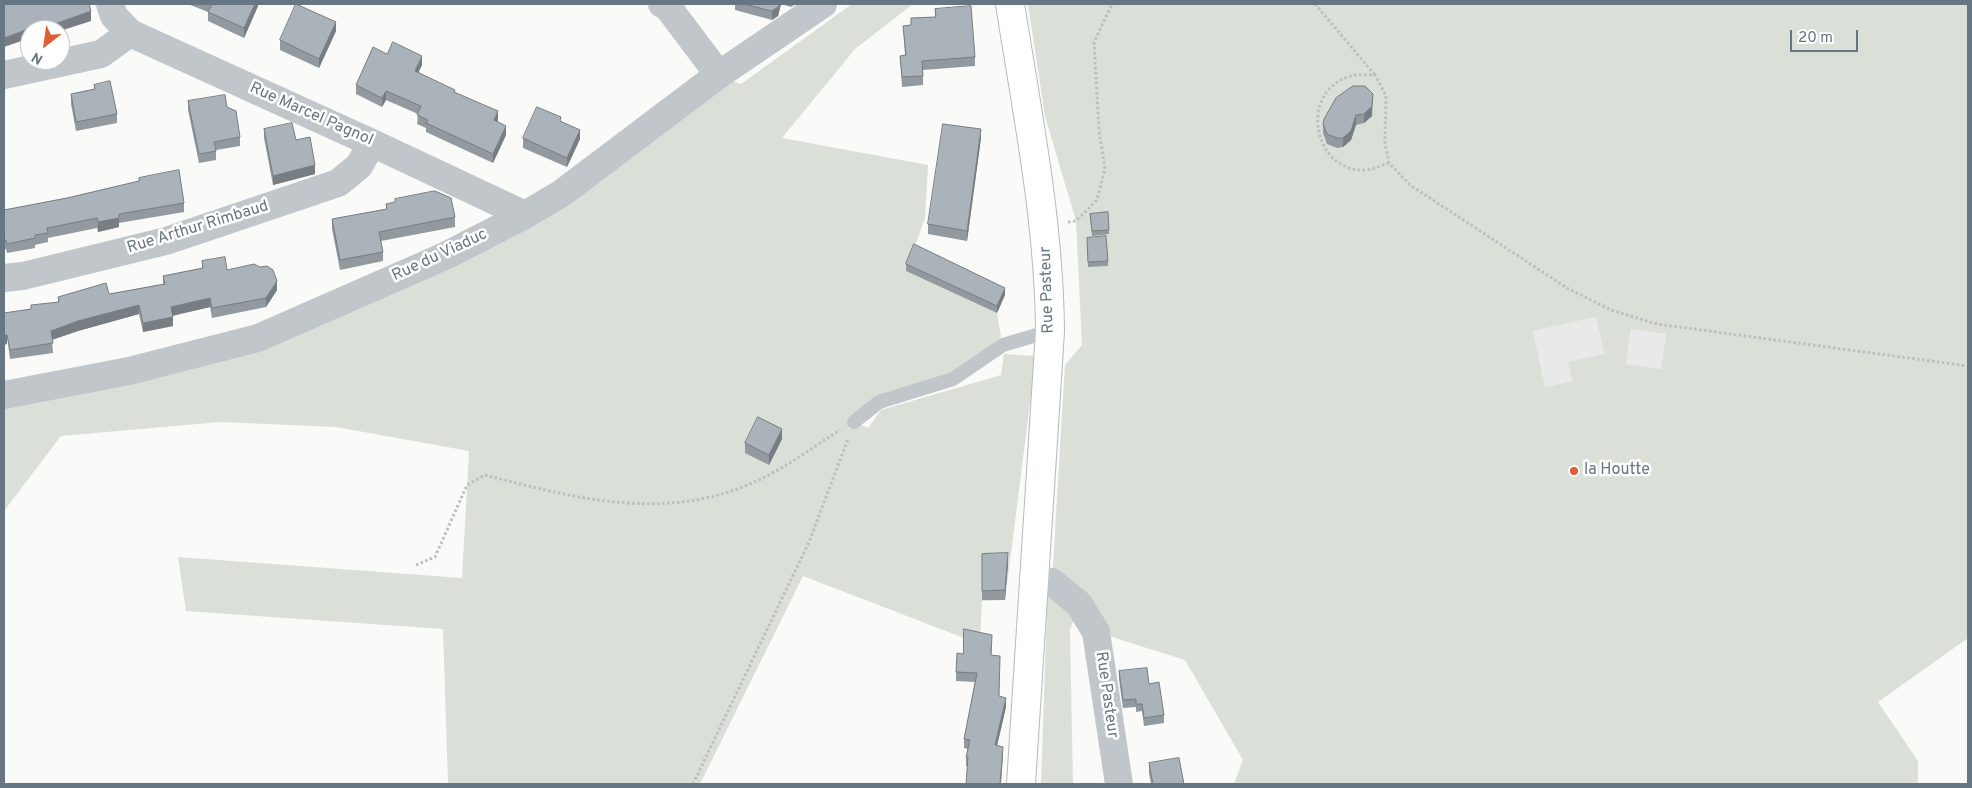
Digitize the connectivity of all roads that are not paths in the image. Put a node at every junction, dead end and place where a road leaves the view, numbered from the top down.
1 (110, 4) edge
2 (662, 4) edge
3 (823, 4) edge
4 (1010, 4) edge
5 (130, 33) junction
6 (4, 75) edge
7 (719, 75) junction
8 (372, 143) junction
9 (525, 215) junction
10 (4, 278) edge
11 (1050, 330) junction
12 (4, 395) edge
13 (854, 422) road end
14 (1033, 579) junction
15 (1021, 784) edge
16 (1119, 784) edge

1 - 5 street, Rue Marcel Pagnol
2 - 7 street
3 - 7 street, Rue du Viaduc
4 - 11 main road, Rue Pasteur
5 - 6 street
5 - 8 street, Rue Marcel Pagnol
7 - 9 street, Rue du Viaduc
8 - 9 street, Rue Marcel Pagnol
8 - 10 street, Rue Arthur Rimbaud
9 - 12 street, Rue du Viaduc
11 - 13 lane
11 - 14 main road, Rue Pasteur
14 - 15 main road, Rue Pasteur
14 - 16 street, Rue Pasteur

